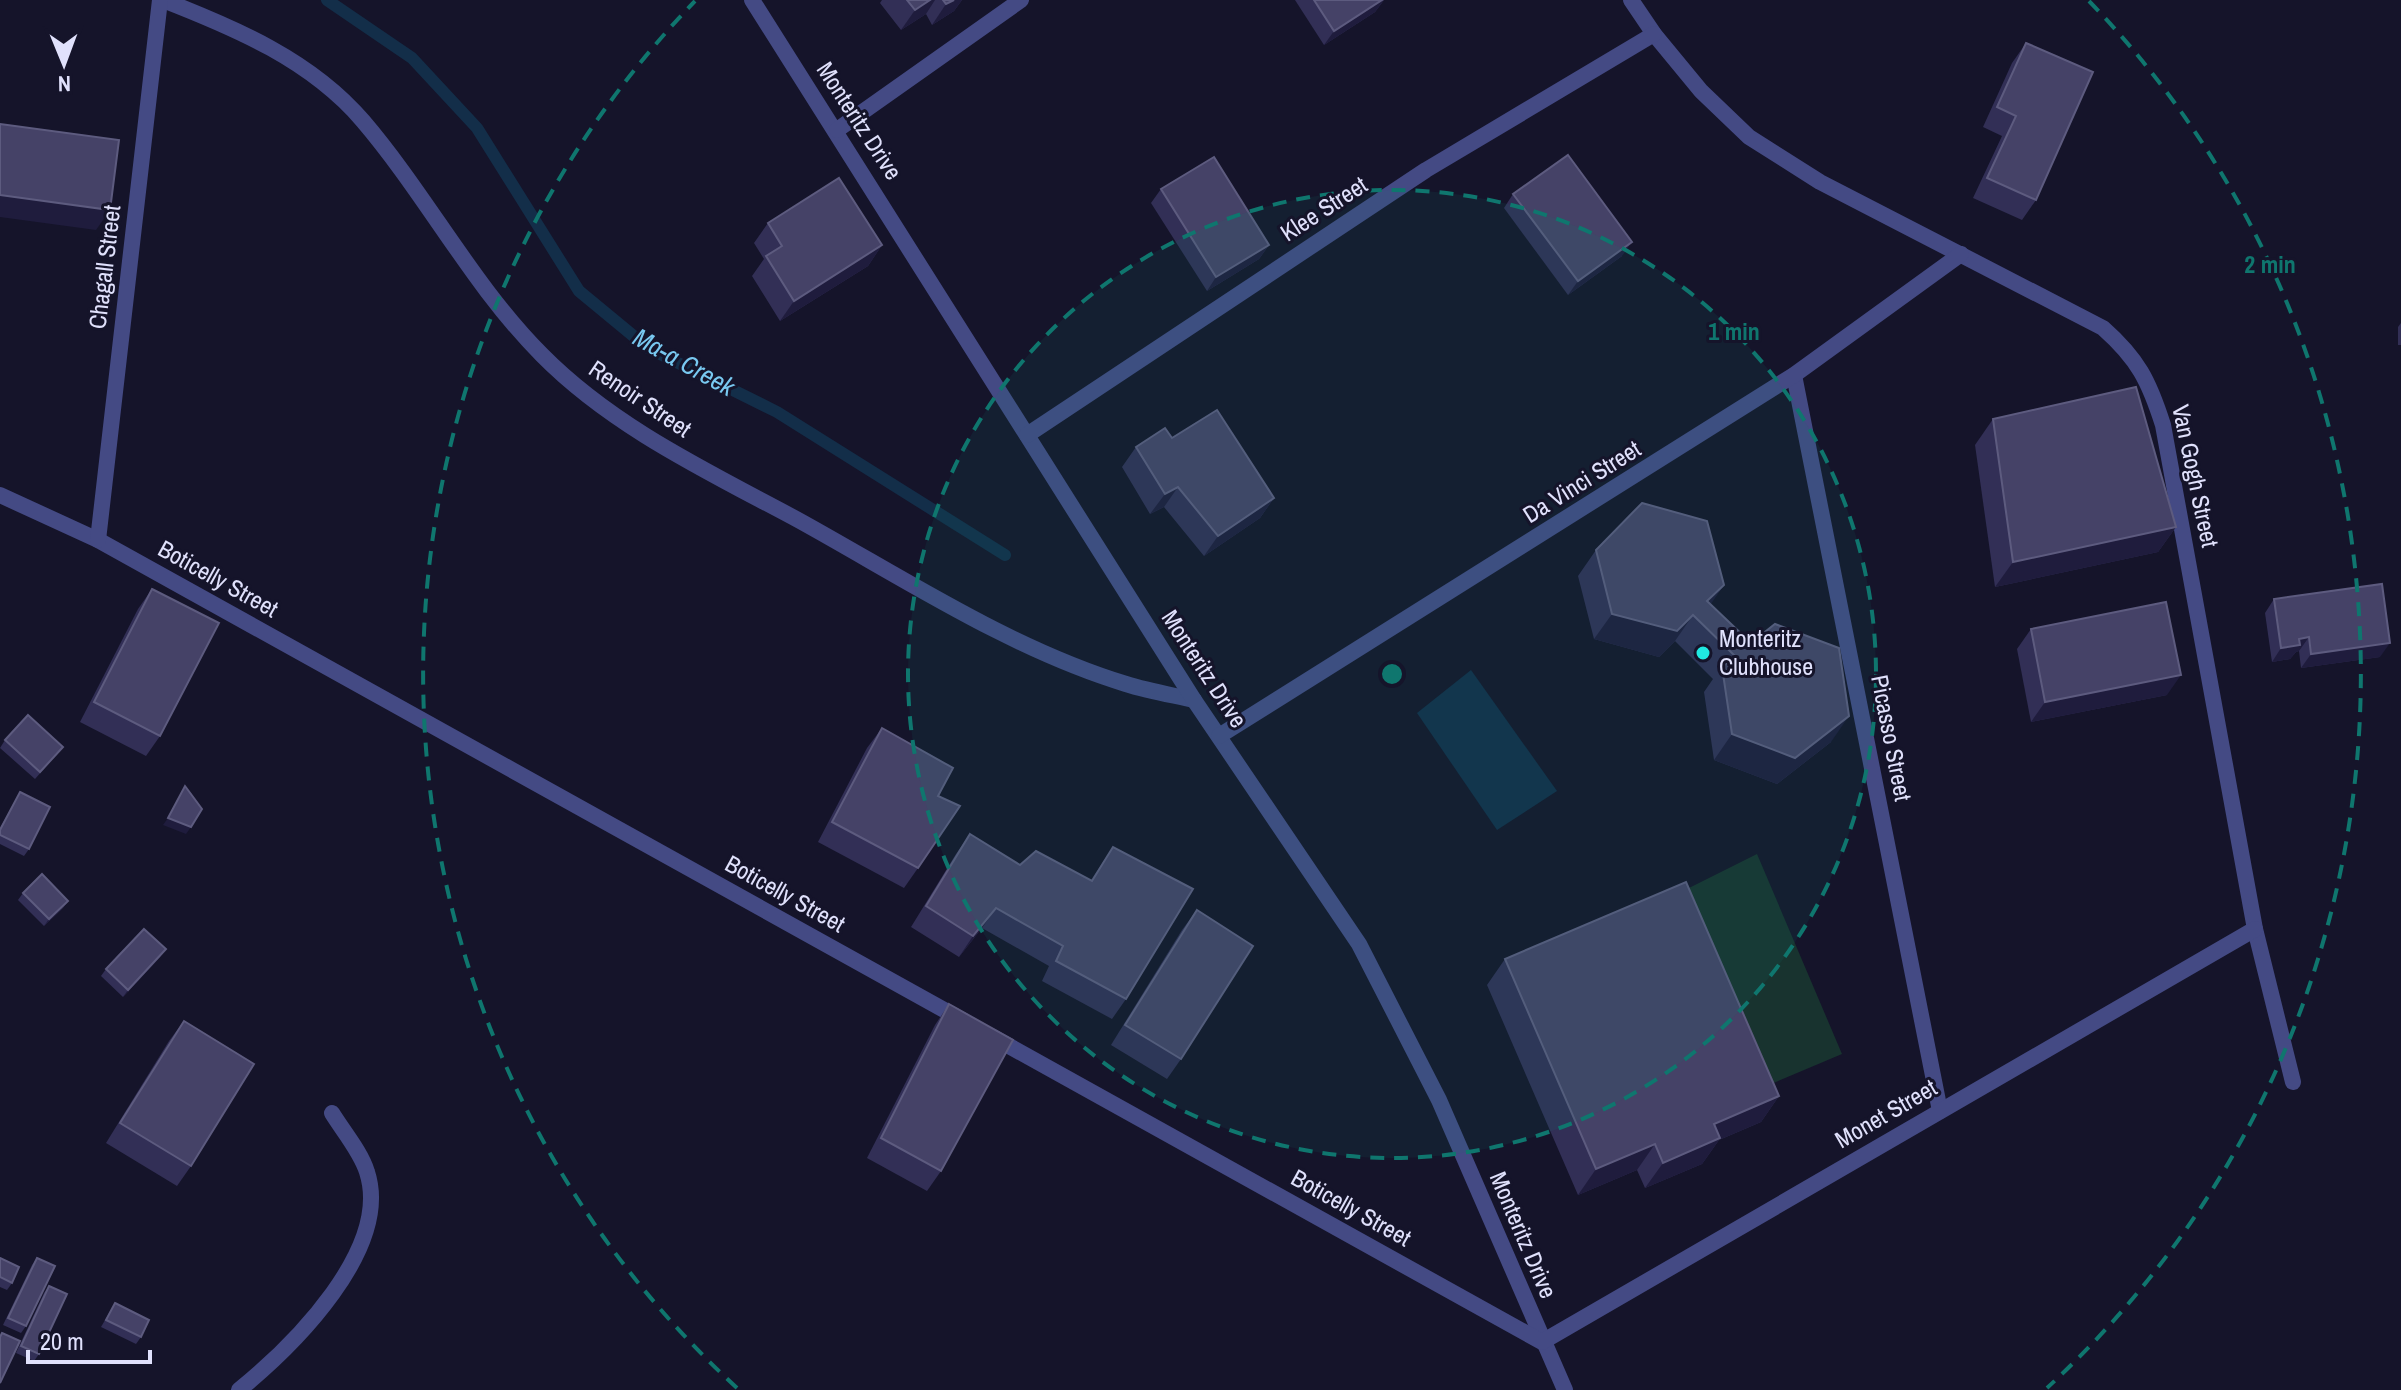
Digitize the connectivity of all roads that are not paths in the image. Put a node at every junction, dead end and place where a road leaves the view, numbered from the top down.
1 (162, 0) edge
2 (752, 0) edge
3 (1021, 0) edge
4 (1631, 0) edge
5 (1654, 34) junction
6 (837, 130) junction
7 (1961, 254) junction
8 (1794, 375) junction
9 (1027, 435) junction
10 (0, 495) edge
11 (98, 540) junction
12 (1194, 700) junction
13 (1219, 736) junction
14 (2255, 929) junction
15 (2293, 1082) dead end
16 (1940, 1111) junction
17 (332, 1113) dead end
18 (1542, 1342) junction
19 (239, 1390) edge
20 (1565, 1390) edge

1 - 11 street, Chagall Street
1 - 12 street, Renoir Street
2 - 6 street, Monteritz Drive
3 - 6 street
4 - 5 street, Van Gogh Street
5 - 7 street, Van Gogh Street
5 - 9 street, Klee Street
6 - 9 street, Monteritz Drive
7 - 8 street, Da Vinci Street
7 - 14 street, Van Gogh Street
8 - 13 street, Da Vinci Street
8 - 16 street, Picasso Street
9 - 12 street, Monteritz Drive
10 - 11 street, Boticelly Street
11 - 18 street, Boticelly Street
12 - 13 street, Monteritz Drive
13 - 18 street, Monteritz Drive
14 - 15 street, Van Gogh Street
14 - 16 street, Monet Street
16 - 18 street, Monet Street
17 - 19 street
18 - 20 street, Monteritz Drive

